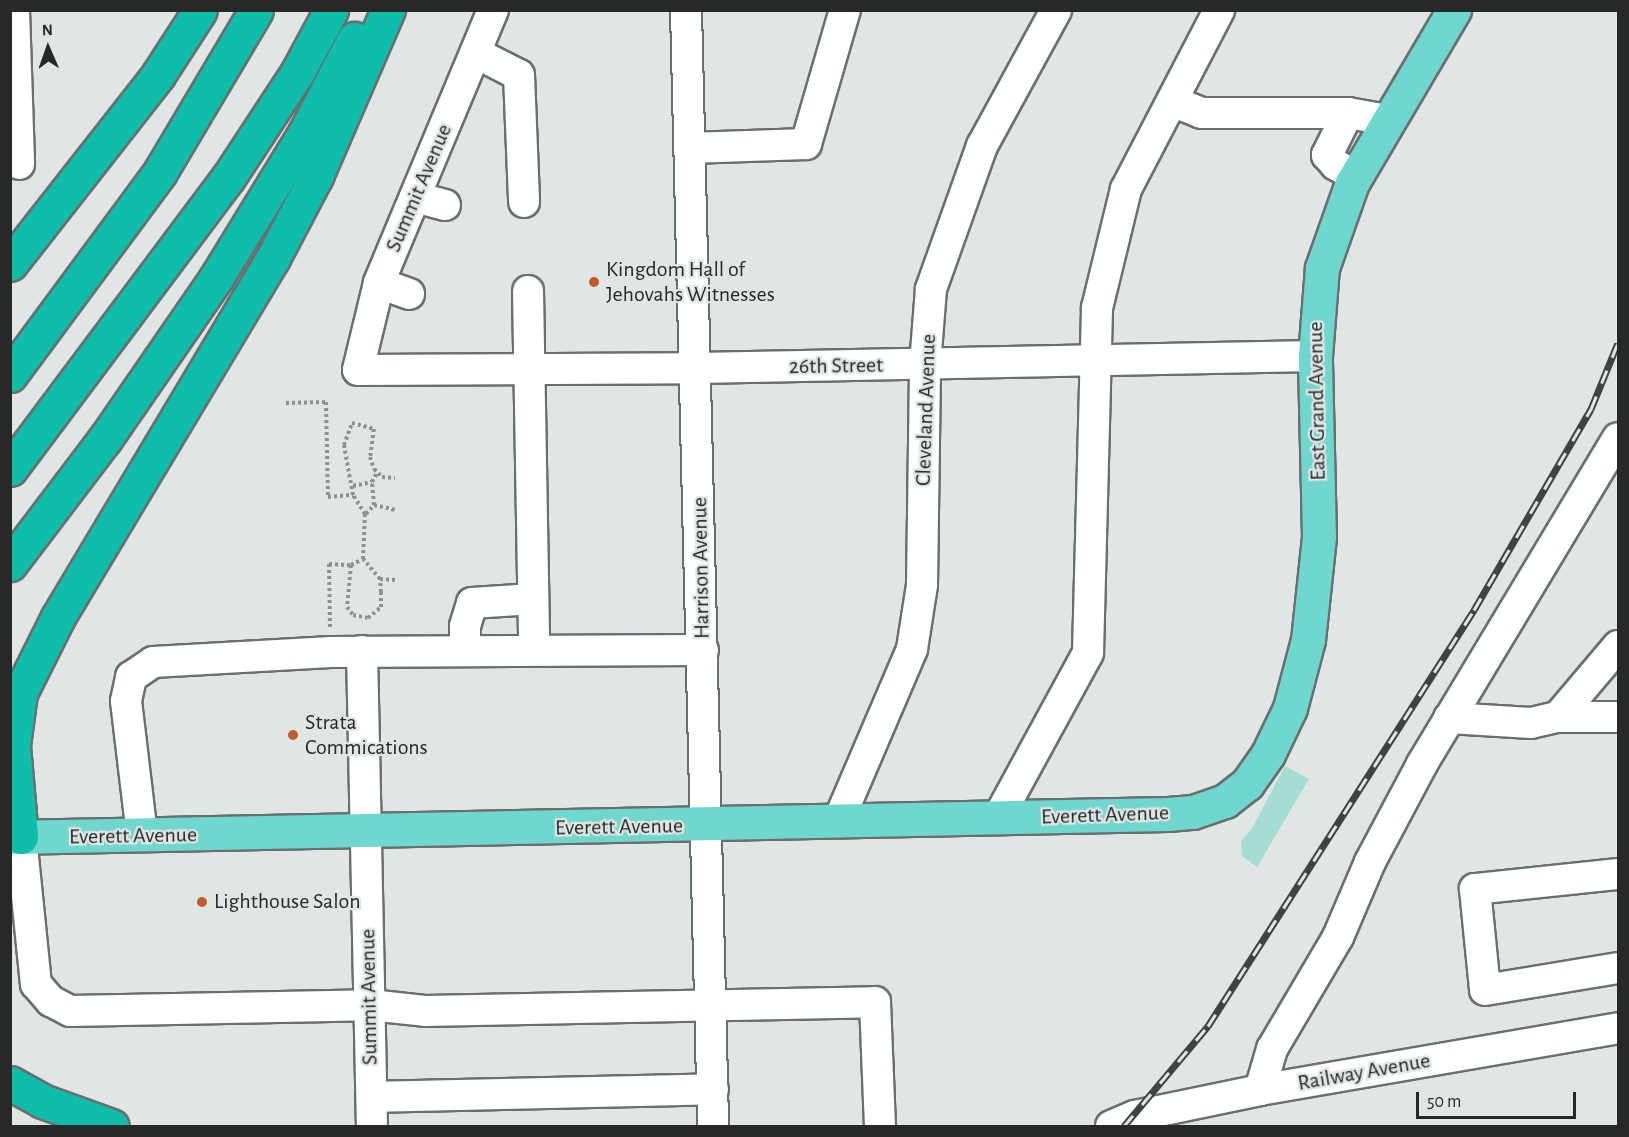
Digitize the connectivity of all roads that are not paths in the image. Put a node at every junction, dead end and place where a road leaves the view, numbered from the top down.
1 (15, 10) edge
2 (200, 10) edge
3 (256, 10) edge
4 (331, 10) edge
5 (367, 10) edge
6 (388, 10) edge
7 (493, 10) edge
8 (686, 10) edge
9 (845, 10) edge
10 (1056, 10) edge
11 (1219, 10) edge
12 (1454, 10) edge
13 (476, 53) junction
14 (1172, 101) junction
15 (1348, 113) junction
16 (1387, 120) junction
17 (690, 148) junction
18 (19, 164) dead end
19 (1356, 176) junction
20 (74, 186) junction
21 (415, 197) junction
22 (524, 202) dead end
23 (445, 205) dead end
24 (10, 249) edge
25 (10, 264) edge
26 (379, 283) junction
27 (528, 291) dead end
28 (409, 294) dead end
29 (1315, 356) junction
30 (1092, 362) junction
31 (925, 365) junction
32 (696, 368) junction
33 (531, 369) junction
34 (358, 370) joint
35 (10, 375) edge
36 (1618, 438) edge
37 (10, 469) edge
38 (10, 564) edge
39 (533, 599) junction
40 (1618, 646) edge
41 (534, 650) junction
42 (703, 650) junction
43 (362, 651) junction
44 (465, 651) junction
45 (1558, 717) junction
46 (1618, 717) edge
47 (1449, 718) junction
48 (1225, 801) joint
49 (998, 818) junction
50 (838, 822) junction
51 (707, 825) junction
52 (366, 833) junction
53 (142, 836) junction
54 (16, 837) edge
55 (1618, 874) edge
56 (1618, 968) edge
57 (712, 1003) junction
58 (370, 1005) junction
59 (1618, 1028) edge
60 (10, 1083) edge
61 (713, 1089) junction
62 (1260, 1090) junction
63 (372, 1097) junction
64 (1181, 1120) edge
65 (112, 1126) edge
66 (372, 1126) edge
67 (713, 1126) edge
68 (880, 1126) edge
69 (1111, 1126) edge

1 - 18 street
2 - 20 highway
3 - 35 highway
4 - 37 highway
5 - 38 highway
6 - 54 highway
7 - 13 street, Summit Avenue
8 - 17 street, Harrison Avenue
9 - 17 street
10 - 31 street, Cleveland Avenue
11 - 14 street
12 - 16 main road, East Grand Avenue
13 - 21 street, Summit Avenue
13 - 22 street
14 - 15 street
14 - 30 street
15 - 16 street
15 - 19 street
16 - 19 main road, East Grand Avenue
17 - 32 street, Harrison Avenue
19 - 29 main road, East Grand Avenue
20 - 24 highway
20 - 25 highway
21 - 23 street
21 - 26 street, Summit Avenue
26 - 28 street
26 - 34 street, Summit Avenue
27 - 33 street
29 - 30 street, 26th Street
29 - 48 main road, East Grand Avenue
30 - 31 street, 26th Street
30 - 49 street
31 - 32 street, 26th Street
31 - 50 street, Cleveland Avenue
32 - 33 street, 26th Street
32 - 42 street, Harrison Avenue
33 - 34 street, 26th Street
33 - 39 street
36 - 47 street
39 - 41 street
39 - 44 street
40 - 45 street
41 - 42 street
41 - 44 street
42 - 51 street, Harrison Avenue
43 - 44 street
43 - 52 street, Summit Avenue
43 - 53 street
45 - 46 street
45 - 47 street
47 - 62 street
48 - 49 main road, Everett Avenue
49 - 50 main road, Everett Avenue
50 - 51 main road, Everett Avenue
51 - 52 main road, Everett Avenue
51 - 57 street, Harrison Avenue
52 - 53 main road, Everett Avenue
52 - 58 street, Summit Avenue
53 - 54 main road, Everett Avenue
54 - 58 street
55 - 56 street
57 - 58 street
57 - 61 street, Harrison Avenue
57 - 68 street
58 - 63 street, Summit Avenue
59 - 62 street, Railway Avenue
60 - 65 highway
61 - 63 street
61 - 67 street, Harrison Avenue
62 - 64 street, Railway Avenue
63 - 66 street, Summit Avenue
64 - 69 street, Railway Avenue

